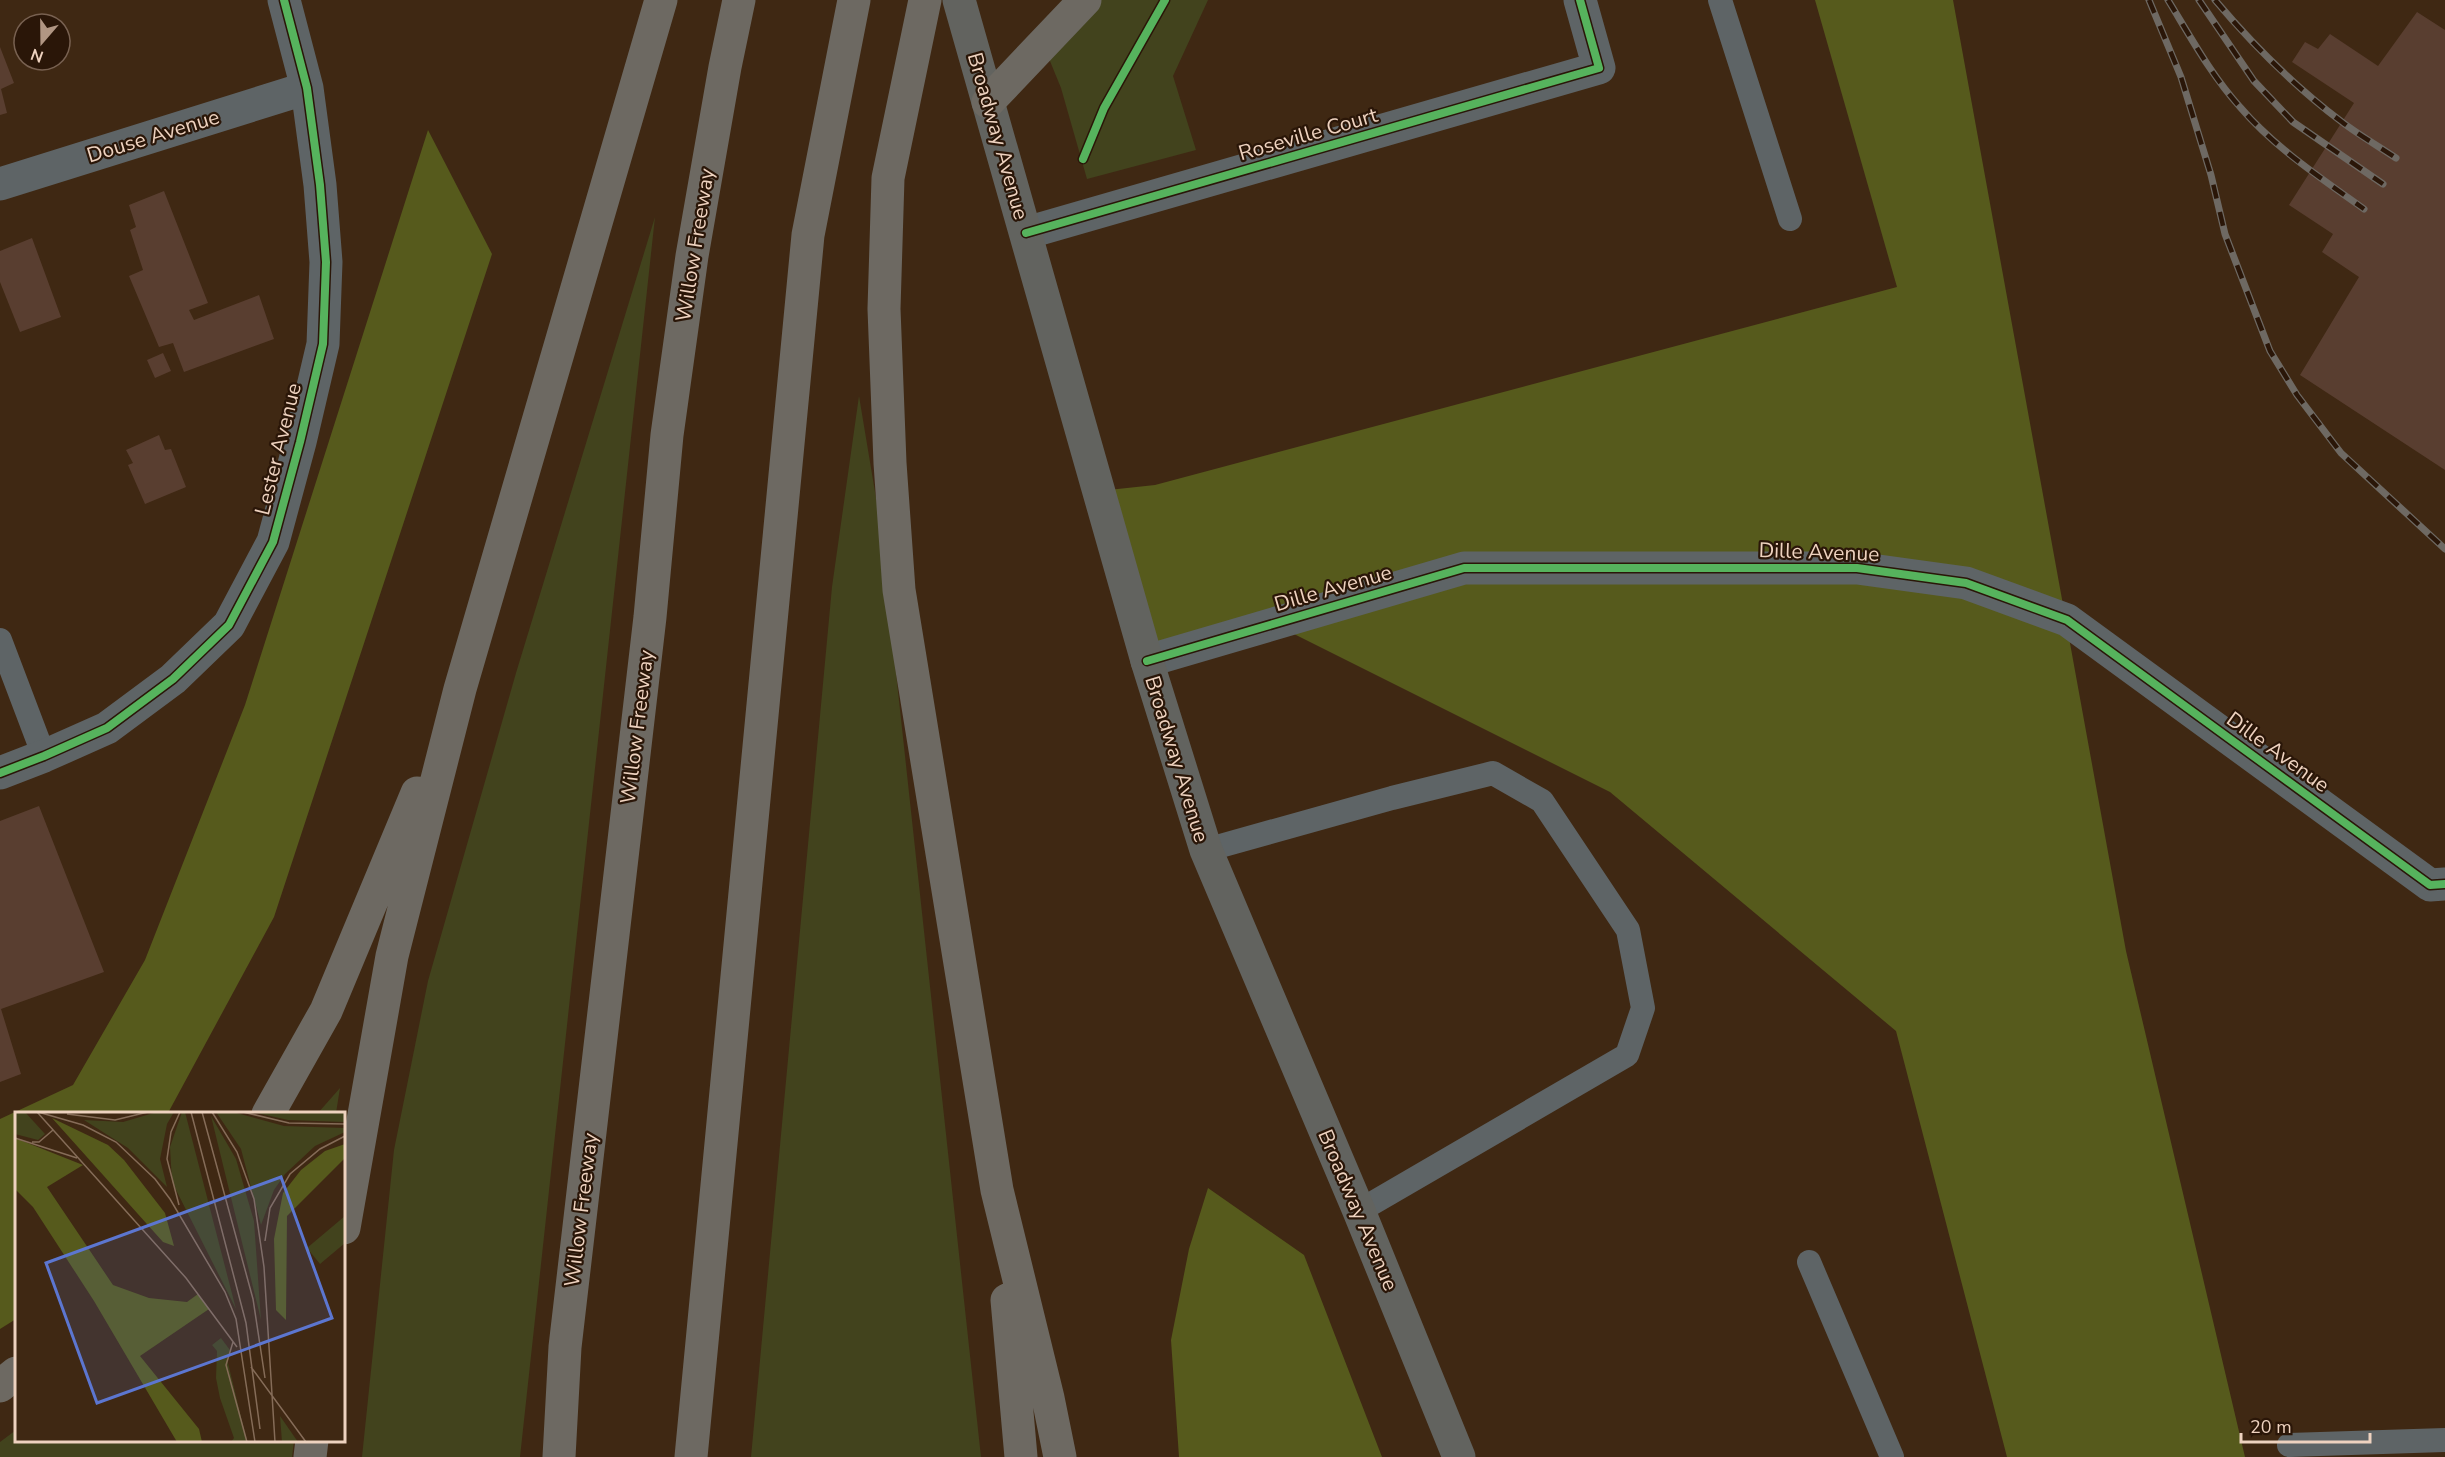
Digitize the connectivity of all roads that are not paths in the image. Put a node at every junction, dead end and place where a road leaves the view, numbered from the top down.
1 (284, 0) edge
2 (661, 0) edge
3 (739, 0) edge
4 (854, 0) edge
5 (925, 0) edge
6 (959, 0) edge
7 (1084, 0) edge
8 (1580, 0) edge
9 (1720, 0) edge
10 (307, 88) junction
11 (986, 95) junction
12 (0, 184) edge
13 (1790, 219) dead end
14 (1026, 232) junction
15 (0, 640) edge
16 (1147, 661) junction
17 (460, 689) junction
18 (44, 756) junction
19 (0, 773) edge
20 (1206, 850) junction
21 (2445, 884) edge
22 (269, 1112) edge
23 (997, 1190) junction
24 (1359, 1211) junction
25 (345, 1222) edge
26 (1809, 1262) dead end
27 (15, 1374) edge
28 (0, 1386) edge
29 (2445, 1440) edge
30 (312, 1442) edge
31 (2289, 1445) dead end
32 (310, 1457) edge
33 (559, 1457) edge
34 (691, 1457) edge
35 (1021, 1457) edge
36 (1060, 1457) edge
37 (1459, 1457) edge
38 (1892, 1457) edge

1 - 10 street, Lester Avenue
2 - 17 highway
3 - 33 highway, Willow Freeway
4 - 34 highway
5 - 23 highway
6 - 11 main road, Broadway Avenue
7 - 11 highway
8 - 14 street, Roseville Court
9 - 13 lane
10 - 12 street, Douse Avenue
10 - 18 street, Lester Avenue
11 - 14 main road, Broadway Avenue
14 - 16 main road, Broadway Avenue
15 - 18 lane
16 - 20 main road, Broadway Avenue
16 - 21 street, Dille Avenue
17 - 22 highway
17 - 25 highway
18 - 19 street, Lester Avenue
20 - 24 main road, Broadway Avenue
20 - 24 lane
23 - 35 highway
23 - 36 highway
24 - 37 main road, Broadway Avenue
26 - 38 lane
27 - 28 highway
29 - 31 lane
30 - 32 highway

